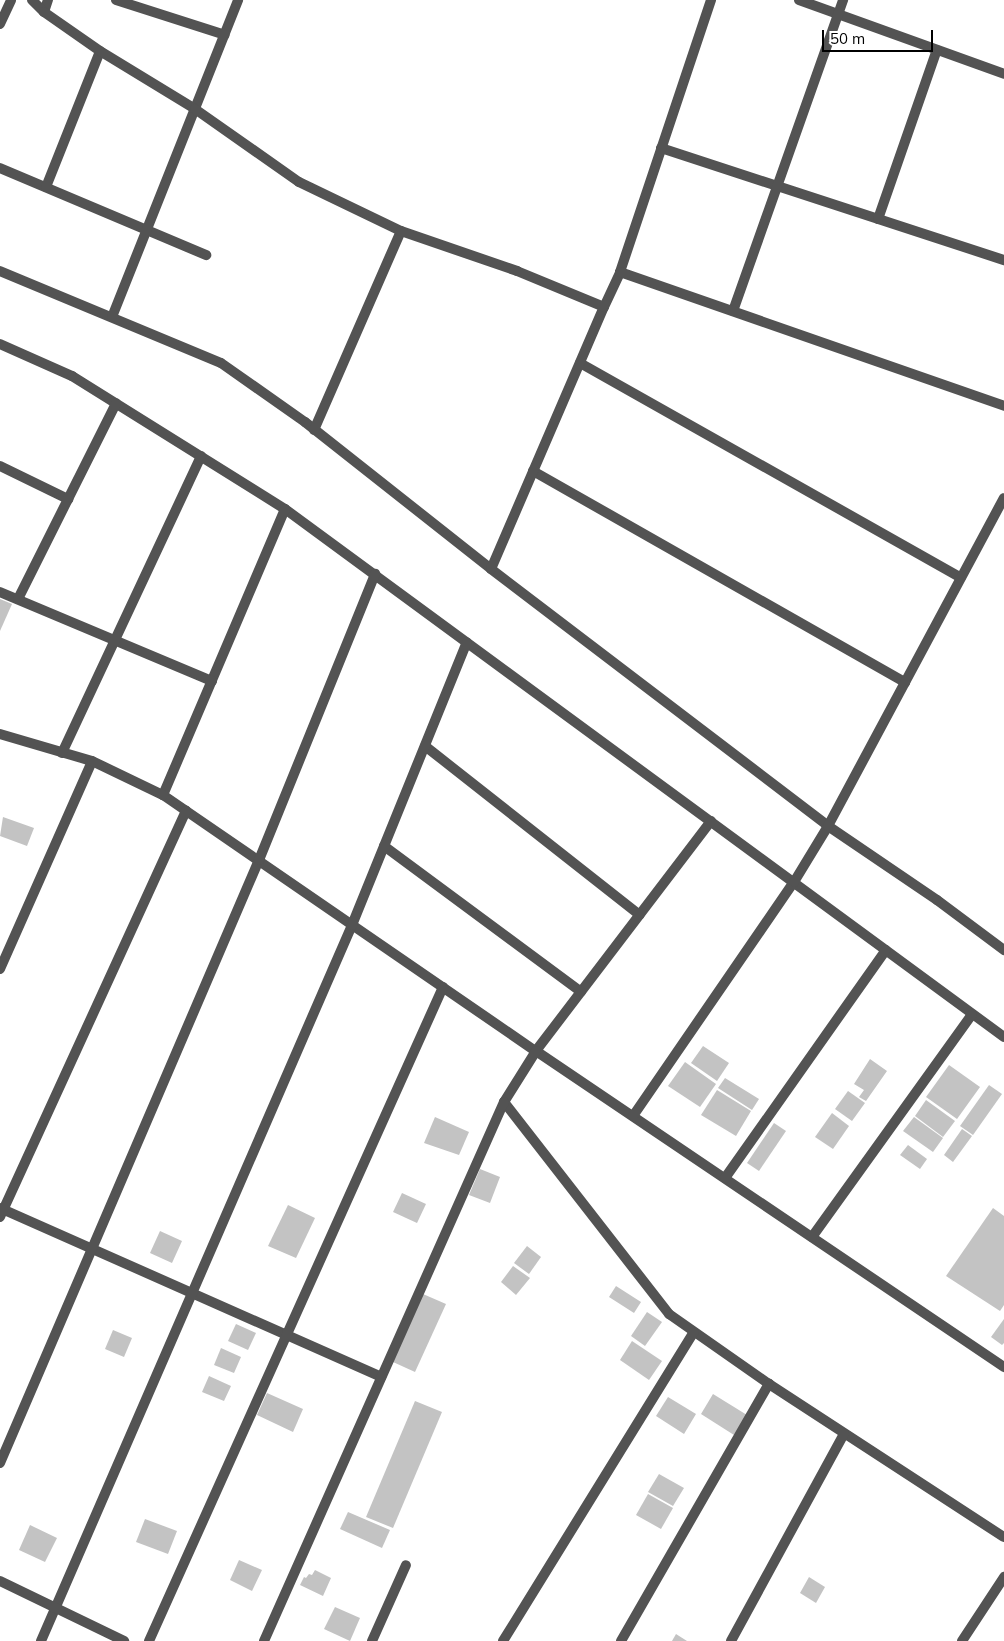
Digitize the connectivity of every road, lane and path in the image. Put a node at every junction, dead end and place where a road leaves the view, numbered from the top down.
1 (11, 0) edge
2 (32, 0) edge
3 (48, 0) edge
4 (116, 0) edge
5 (238, 0) edge
6 (711, 0) edge
7 (799, 0) edge
8 (843, 0) edge
9 (44, 12) junction
10 (838, 14) junction
11 (0, 24) edge
12 (225, 35) junction
13 (937, 50) junction
14 (100, 51) junction
15 (1004, 74) edge
16 (195, 109) junction
17 (661, 148) junction
18 (0, 168) edge
19 (777, 186) junction
20 (46, 187) junction
21 (878, 219) junction
22 (147, 228) junction
23 (401, 231) junction
24 (206, 255) dead end
25 (1004, 260) edge
26 (0, 271) edge
27 (620, 272) junction
28 (604, 307) junction
29 (733, 311) junction
30 (112, 317) junction
31 (0, 344) edge
32 (580, 363) junction
33 (116, 403) junction
34 (1004, 406) edge
35 (314, 430) junction
36 (201, 456) junction
37 (0, 466) edge
38 (533, 471) junction
39 (1004, 498) edge
40 (68, 499) junction
41 (285, 509) junction
42 (491, 569) junction
43 (374, 574) junction
44 (961, 578) junction
45 (0, 592) edge
46 (18, 599) junction
47 (115, 641) junction
48 (467, 642) junction
49 (212, 680) junction
50 (905, 682) junction
51 (1, 738) edge
52 (425, 746) junction
53 (62, 753) junction
54 (92, 761) junction
55 (163, 795) junction
56 (186, 810) junction
57 (711, 821) junction
58 (828, 826) junction
59 (384, 846) junction
60 (259, 860) junction
61 (794, 882) junction
62 (640, 915) junction
63 (352, 925) junction
64 (886, 950) junction
65 (1004, 950) edge
66 (0, 969) edge
67 (443, 987) junction
68 (581, 992) junction
69 (972, 1014) junction
70 (1004, 1037) edge
71 (536, 1051) junction
72 (504, 1102) junction
73 (633, 1116) junction
74 (725, 1178) junction
75 (1, 1211) edge
76 (812, 1237) junction
77 (92, 1248) junction
78 (193, 1293) junction
79 (694, 1332) junction
80 (286, 1335) junction
81 (1004, 1367) edge
82 (381, 1377) junction
83 (769, 1384) junction
84 (844, 1434) junction
85 (0, 1463) edge
86 (1004, 1537) edge
87 (406, 1565) dead end
88 (1004, 1577) edge
89 (0, 1581) edge
90 (57, 1608) junction
91 (41, 1641) edge
92 (124, 1641) edge
93 (148, 1641) edge
94 (264, 1641) edge
95 (372, 1641) edge
96 (503, 1641) edge
97 (621, 1641) edge
98 (731, 1641) edge
99 (962, 1641) edge

1 - 11 street
2 - 9 street
3 - 9 street
4 - 12 street
5 - 12 street
6 - 17 street
7 - 10 street
8 - 10 street
9 - 14 street
10 - 13 street
10 - 19 street
12 - 16 street
13 - 15 street
13 - 21 street
14 - 16 street
14 - 20 street
16 - 22 street
16 - 23 street
17 - 19 street
17 - 27 street
18 - 20 street
19 - 21 street
19 - 29 street
20 - 22 street
21 - 25 street
22 - 24 street
22 - 30 street
23 - 28 street
23 - 35 street
26 - 30 street
27 - 28 street
27 - 29 street
28 - 32 street
29 - 34 street
30 - 35 street
31 - 33 street
32 - 38 street
32 - 44 street
33 - 36 street
33 - 40 street
35 - 42 street
36 - 41 street
36 - 47 street
37 - 40 street
38 - 42 street
38 - 50 street
39 - 44 street
40 - 46 street
41 - 43 street
41 - 49 street
42 - 58 street
43 - 48 street
43 - 60 street
44 - 50 street
45 - 46 street
46 - 47 street
47 - 49 street
47 - 53 street
48 - 52 street
48 - 57 street
49 - 55 street
50 - 58 street
51 - 53 street
52 - 59 street
52 - 62 street
53 - 54 street
54 - 55 street
54 - 66 street
55 - 56 street
56 - 60 street
56 - 75 street
57 - 61 street
57 - 62 street
58 - 61 street
58 - 65 street
59 - 63 street
59 - 68 street
60 - 63 street
60 - 77 street
61 - 64 street
61 - 73 street
62 - 68 street
63 - 67 street
63 - 78 street
64 - 69 street
64 - 74 street
67 - 71 street
67 - 80 street
68 - 71 street
69 - 70 street
69 - 76 street
71 - 72 street
71 - 73 street
72 - 79 street
72 - 82 street
73 - 74 street
74 - 76 street
75 - 77 street
76 - 81 street
77 - 78 street
77 - 85 street
78 - 80 street
78 - 90 street
79 - 83 street
79 - 96 street
80 - 82 street
80 - 93 street
82 - 94 street
83 - 84 street
83 - 97 street
84 - 86 street
84 - 98 street
87 - 95 street
88 - 99 street
89 - 90 street
90 - 91 street
90 - 92 street

